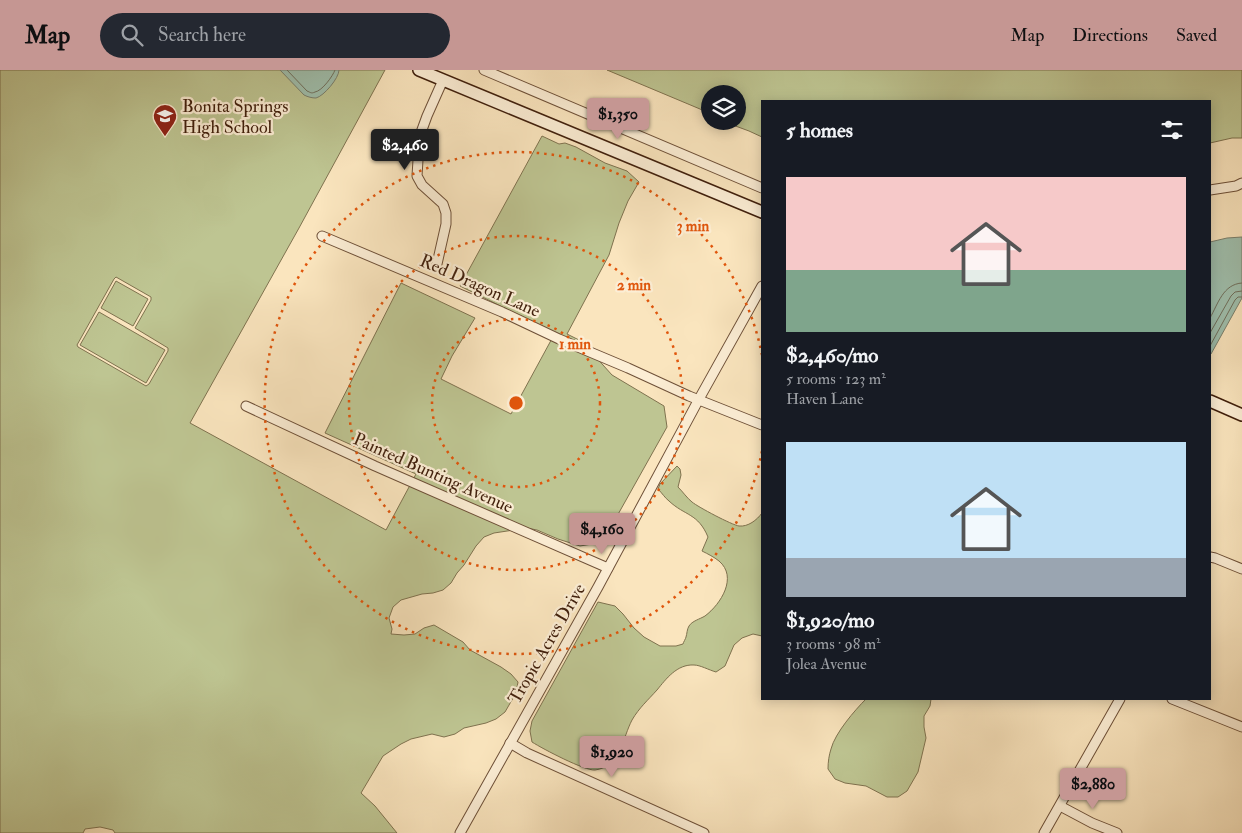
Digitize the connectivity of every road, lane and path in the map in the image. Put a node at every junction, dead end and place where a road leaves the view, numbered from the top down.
1 (419, 70) edge
2 (484, 70) edge
3 (444, 80) junction
4 (1242, 183) edge
5 (761, 188) edge
6 (1211, 190) edge
7 (761, 212) edge
8 (322, 236) dead end
9 (436, 264) dead end
10 (761, 288) edge
11 (700, 399) junction
12 (1211, 402) edge
13 (246, 406) dead end
14 (1242, 415) edge
15 (761, 425) edge
16 (1211, 557) edge
17 (608, 568) junction
18 (1242, 569) edge
19 (1119, 700) edge
20 (1174, 700) edge
21 (1242, 727) edge
22 (510, 743) junction
23 (1060, 806) junction
24 (460, 833) edge
25 (704, 833) edge
26 (1044, 833) edge
27 (1117, 833) edge

1 - 3 street
2 - 5 street
3 - 7 street
3 - 9 street
4 - 6 street
8 - 11 street, Red Dragon Lane
10 - 11 street, Tropic Acres Drive
11 - 15 street, Red Dragon Lane
11 - 17 street, Tropic Acres Drive
12 - 14 street
13 - 17 street, Painted Bunting Avenue
16 - 18 street
17 - 22 street, Tropic Acres Drive
19 - 23 street
20 - 21 street
22 - 24 street, Tropic Acres Drive
22 - 25 street
23 - 26 street
23 - 27 street

